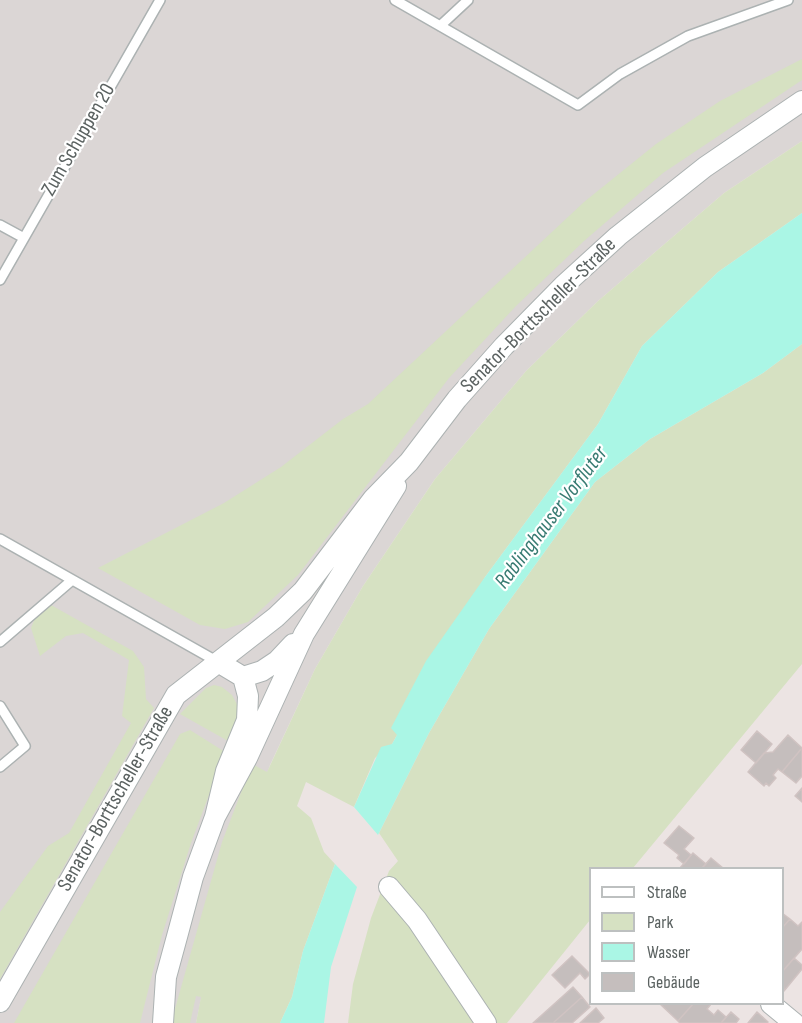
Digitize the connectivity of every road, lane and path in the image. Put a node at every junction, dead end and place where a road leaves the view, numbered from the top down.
1 (160, 0) edge
2 (395, 0) edge
3 (468, 0) edge
4 (788, 0) edge
5 (440, 26) junction
6 (802, 101) edge
7 (0, 225) edge
8 (24, 238) junction
9 (0, 280) edge
10 (409, 462) junction
11 (0, 539) edge
12 (71, 581) junction
13 (304, 634) junction
14 (0, 642) edge
15 (218, 662) junction
16 (243, 677) junction
17 (0, 706) edge
18 (0, 767) edge
19 (215, 817) junction
20 (389, 887) dead end
21 (166, 977) junction
22 (0, 1002) edge
23 (772, 1005) edge
24 (150, 1023) edge
25 (162, 1023) edge
26 (486, 1023) edge
27 (794, 1023) edge

1 - 8 lane, Zum Schuppen 20
2 - 5 lane
3 - 5 lane
4 - 5 lane
6 - 10 street, Senator-Borttscheller-Straße
7 - 8 lane
8 - 9 lane, Zum Schuppen 20
10 - 13 street, Senator-Borttscheller-Straße
10 - 15 street, Senator-Borttscheller-Straße
11 - 12 lane
12 - 14 lane
12 - 15 lane
13 - 16 street
13 - 19 street, Senator-Borttscheller-Straße
15 - 16 street
15 - 22 street, Senator-Borttscheller-Straße
16 - 19 street, Senator-Borttscheller-Straße
17 - 18 lane
19 - 21 street, Senator-Borttscheller-Straße
20 - 26 street
21 - 24 street
21 - 25 street, Senator-Borttscheller-Straße
23 - 27 street

